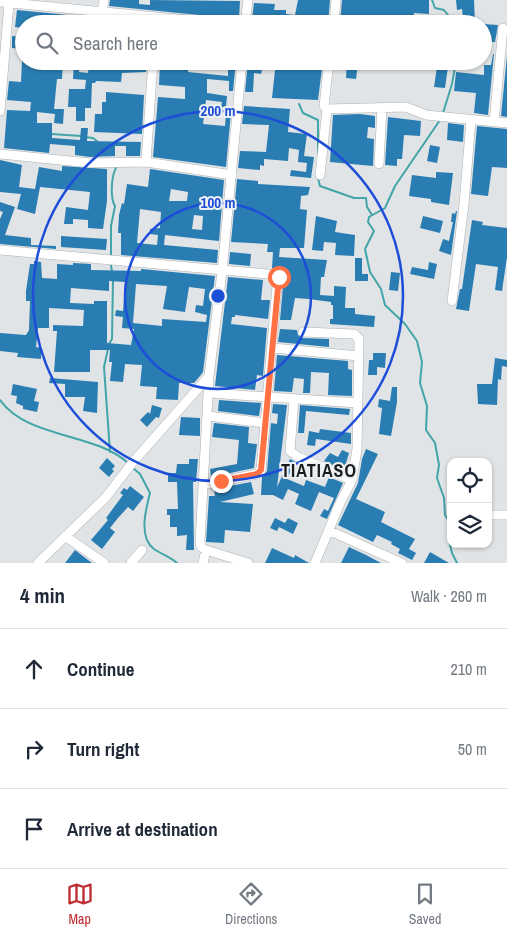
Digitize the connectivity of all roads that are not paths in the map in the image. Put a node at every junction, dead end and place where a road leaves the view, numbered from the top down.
1 (104, 0) edge
2 (248, 0) edge
3 (336, 0) edge
4 (9, 2) edge
5 (71, 5) edge
6 (102, 12) junction
7 (123, 15) edge
8 (246, 15) edge
9 (335, 15) edge
10 (503, 28) dead end
11 (152, 70) edge
12 (241, 70) edge
13 (328, 70) edge
14 (382, 108) junction
15 (327, 109) junction
16 (0, 111) edge
17 (471, 120) junction
18 (494, 122) junction
19 (507, 123) edge
20 (0, 154) edge
21 (146, 162) junction
22 (378, 164) dead end
23 (232, 175) junction
24 (320, 175) dead end
25 (0, 250) edge
26 (222, 272) junction
27 (452, 301) dead end
28 (303, 332) dead end
29 (272, 348) junction
30 (358, 356) junction
31 (209, 376) junction
32 (209, 392) junction
33 (268, 397) junction
34 (294, 399) junction
35 (358, 404) junction
36 (208, 416) junction
37 (265, 423) junction
38 (352, 480) junction
39 (203, 485) junction
40 (492, 515) edge
41 (507, 515) edge
42 (330, 531) junction
43 (65, 536) junction
44 (142, 550) dead end
45 (206, 550) junction
46 (36, 563) edge
47 (104, 563) edge
48 (131, 563) edge
49 (203, 563) edge
50 (248, 563) edge
51 (315, 563) edge
52 (402, 563) edge

1 - 6 street
2 - 8 street
3 - 9 street
4 - 5 street
4 - 16 street
5 - 6 street
6 - 7 street
10 - 18 street
11 - 21 street
12 - 23 street
13 - 15 street
14 - 15 street
14 - 17 street
14 - 22 street
15 - 24 street
17 - 18 street
17 - 27 street
18 - 19 street
20 - 21 street
21 - 23 street
23 - 26 street
25 - 26 street
26 - 29 street
26 - 31 street
28 - 30 street
29 - 30 street
29 - 33 street
30 - 35 street
31 - 32 street
31 - 43 street
32 - 33 street
32 - 36 street
33 - 34 street
33 - 37 street
34 - 35 street
34 - 38 street
35 - 38 street
36 - 37 street
36 - 39 street
37 - 39 street
38 - 42 street
39 - 45 street
40 - 41 street
42 - 51 street
42 - 52 street
43 - 46 street
43 - 47 street
44 - 48 street
45 - 49 street
45 - 50 street

